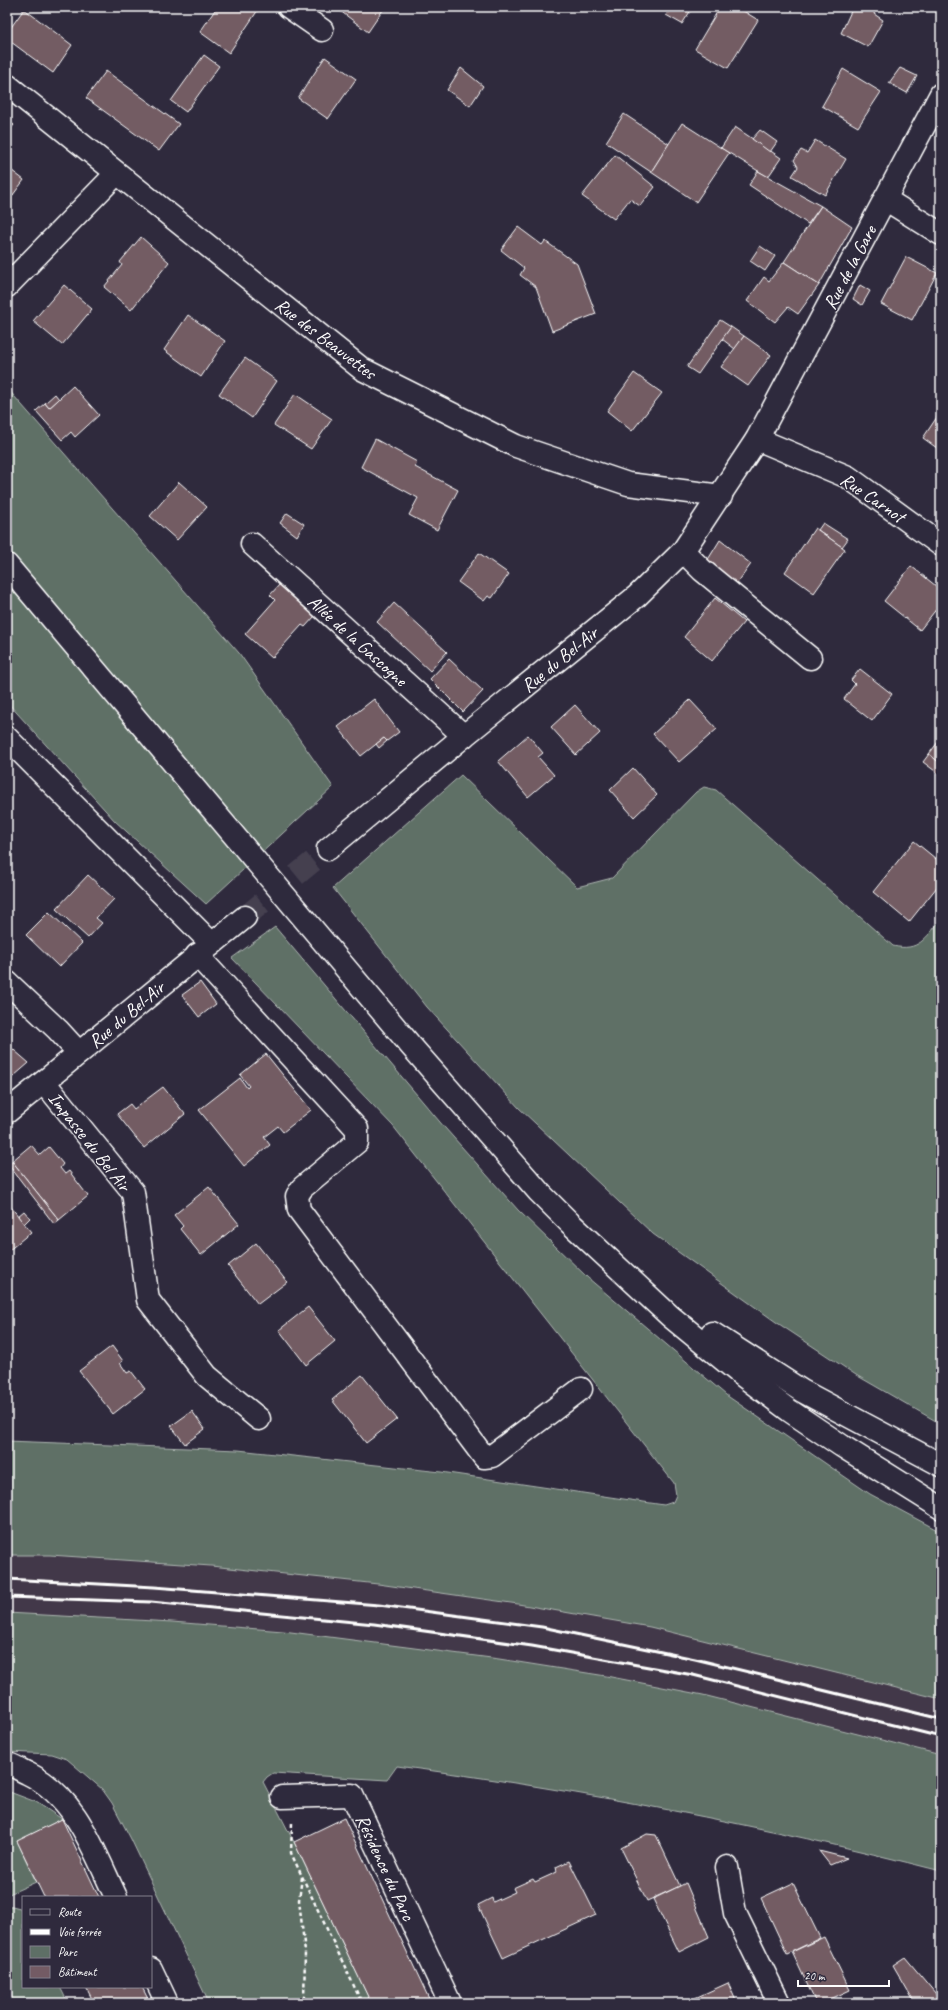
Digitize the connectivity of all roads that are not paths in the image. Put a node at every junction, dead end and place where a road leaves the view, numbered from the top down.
1 (289, 7) edge
2 (322, 30) dead end
3 (7, 85) edge
4 (941, 94) edge
5 (116, 174) junction
6 (886, 199) junction
7 (941, 234) edge
8 (7, 286) edge
9 (756, 439) junction
10 (720, 496) junction
11 (252, 544) dead end
12 (941, 545) edge
13 (683, 551) junction
14 (7, 565) edge
15 (810, 658) dead end
16 (464, 736) junction
17 (7, 738) edge
18 (328, 849) tunnel mouth
19 (245, 917) tunnel mouth
20 (204, 949) junction
21 (7, 982) edge
22 (79, 1053) junction
23 (44, 1082) junction
24 (7, 1112) edge
25 (626, 1273) junction
26 (581, 1389) dead end
27 (259, 1419) dead end
28 (941, 1465) edge
29 (941, 1508) edge
30 (7, 1764) edge
31 (287, 1797) road end
32 (727, 1867) dead end
33 (116, 1896) edge
34 (152, 1971) edge
35 (167, 2003) edge
36 (450, 2003) edge
37 (779, 2003) edge

1 - 2 street
3 - 5 street, Rue des Beauvettes
4 - 6 street, Rue de la Gare
5 - 8 street
5 - 10 street, Rue des Beauvettes
6 - 7 street
6 - 9 street, Rue de la Gare
9 - 10 street, Rue du Bel-Air
9 - 12 street, Rue Carnot
10 - 13 street, Rue du Bel-Air
11 - 16 street, Allée de la Gascogne
13 - 15 street
13 - 16 street, Rue du Bel-Air
14 - 25 street
16 - 18 street, Rue du Bel-Air
17 - 20 street
19 - 20 street, Rue du Bel-Air
20 - 22 street, Rue du Bel-Air
20 - 26 street
21 - 22 street
22 - 23 street, Rue du Bel-Air
23 - 24 street, Rue du Bel-Air
23 - 27 street, Impasse du Bel Air
25 - 28 street
25 - 29 street
30 - 33 street
31 - 36 street, Résidence du Parc
32 - 37 street
34 - 35 street

